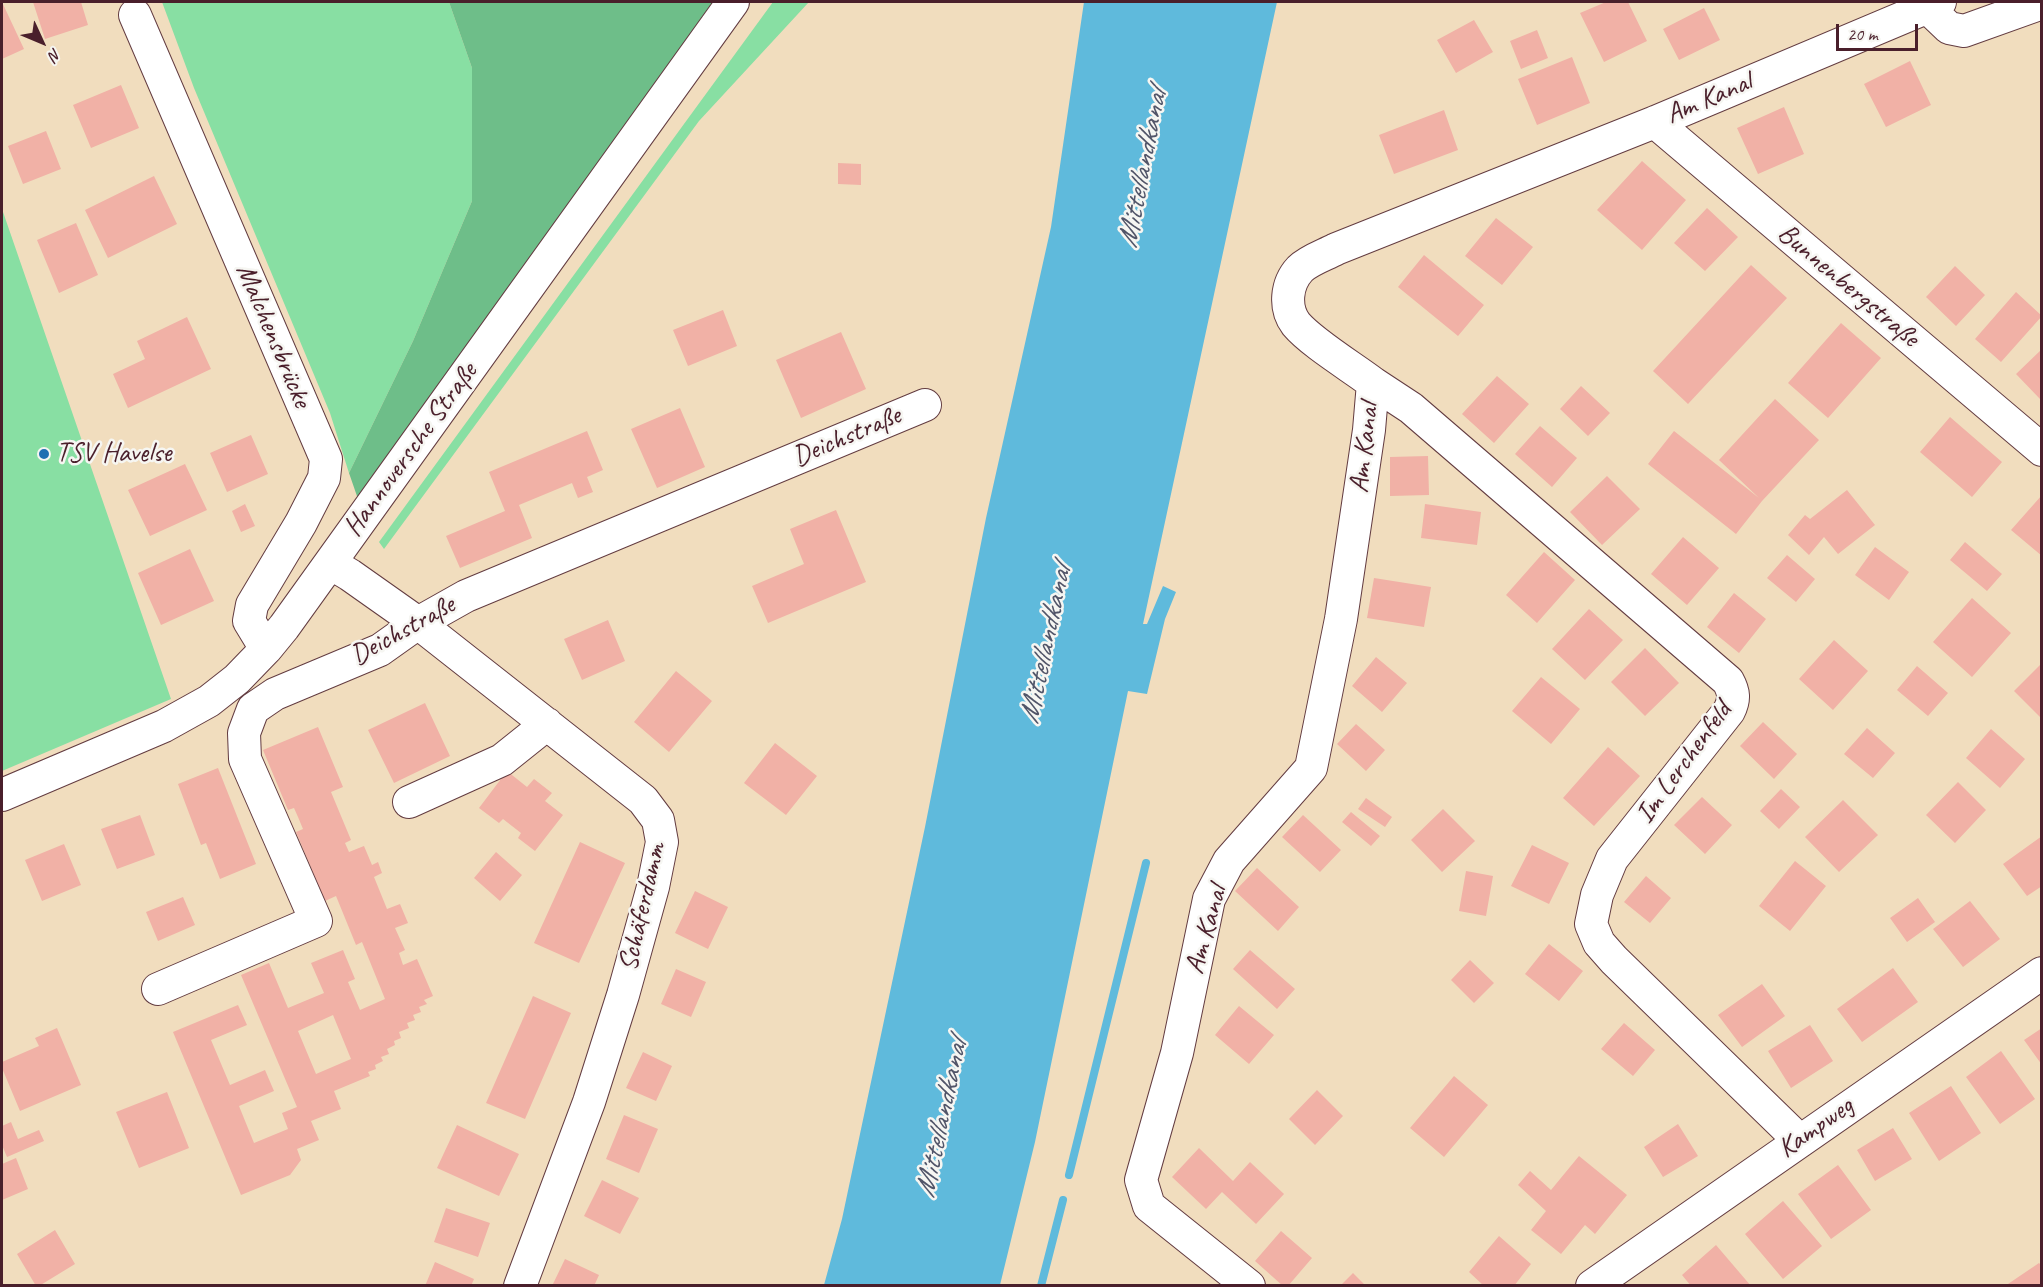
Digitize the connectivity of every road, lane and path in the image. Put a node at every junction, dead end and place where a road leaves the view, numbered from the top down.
1 (733, 2) edge
2 (2042, 3) edge
3 (1933, 4) edge
4 (135, 15) dead end
5 (1655, 122) junction
6 (1373, 383) junction
7 (925, 405) dead end
8 (2042, 450) edge
9 (330, 563) junction
10 (418, 623) junction
11 (266, 649) junction
12 (547, 724) junction
13 (2, 795) edge
14 (409, 802) dead end
15 (2042, 973) edge
16 (158, 989) dead end
17 (1799, 1140) junction
18 (519, 1286) edge
19 (1249, 1286) edge
20 (1592, 1286) edge

1 - 9 street, Hannoversche Straße
2 - 3 street
3 - 5 street, Am Kanal
4 - 11 street, Malchensbrücke
5 - 6 street, Am Kanal
5 - 8 street, Bunnenbergstraße
6 - 17 street, Im Lerchenfeld
6 - 19 street, Am Kanal
7 - 10 street, Deichstraße
9 - 10 street, Schäferdamm
9 - 11 street, Hannoversche Straße
10 - 12 street, Schäferdamm
10 - 16 street, Deichstraße
11 - 13 street, Hannoversche Straße
12 - 14 street
12 - 18 street, Schäferdamm
15 - 17 street, Kampweg
17 - 20 street, Kampweg

